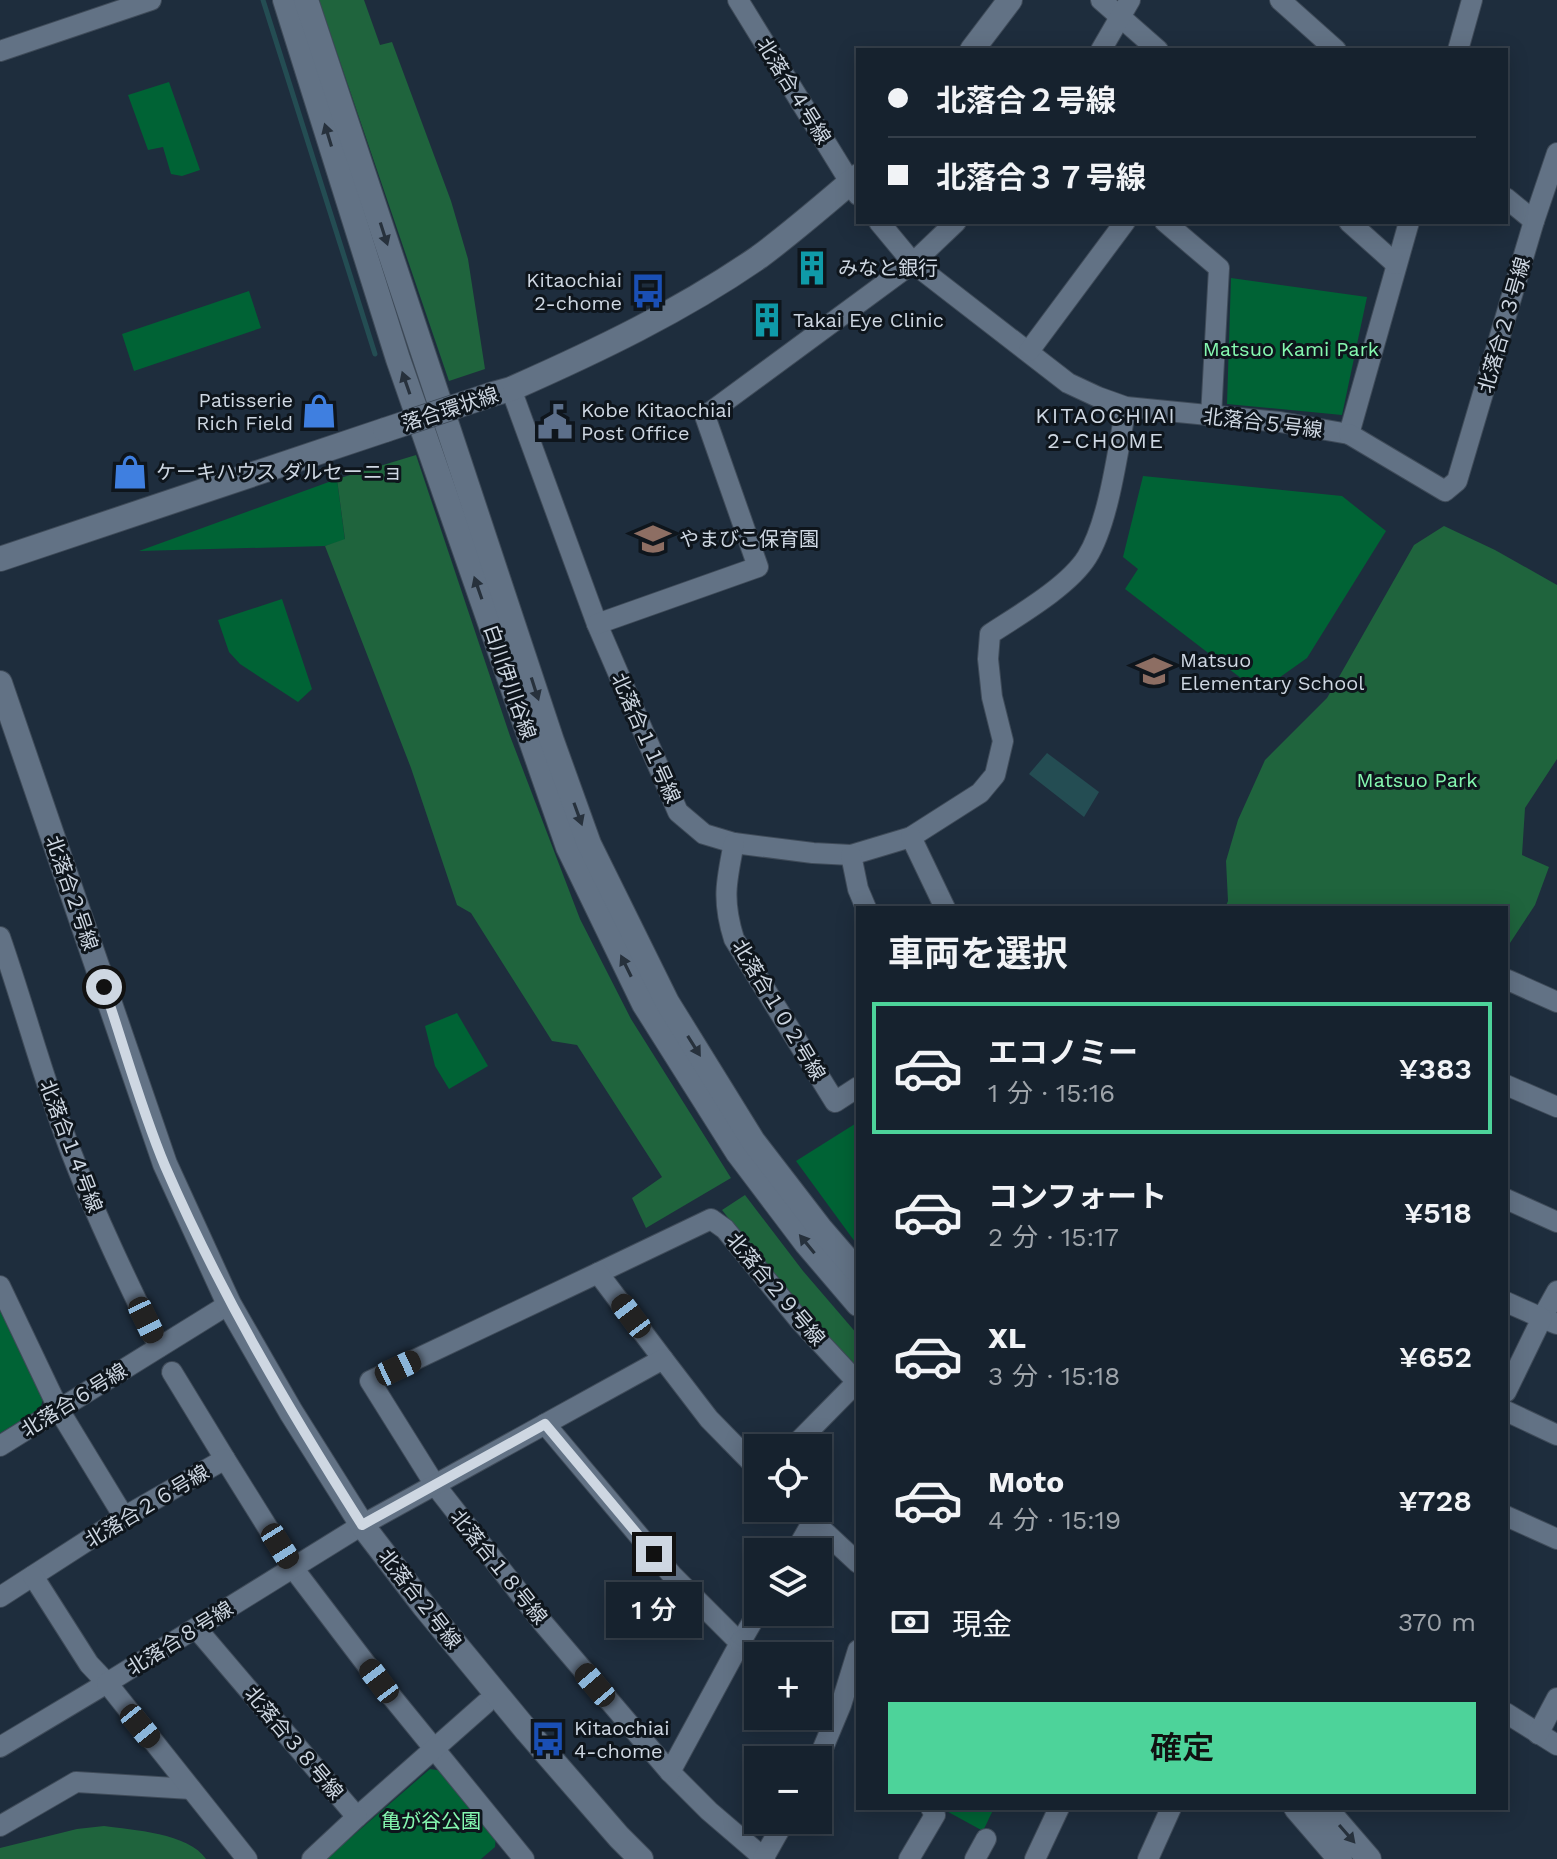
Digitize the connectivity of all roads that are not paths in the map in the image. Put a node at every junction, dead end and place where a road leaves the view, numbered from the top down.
1 (151, 0) edge
2 (285, 0) edge
3 (306, 0) edge
4 (738, 0) edge
5 (1010, 0) edge
6 (1101, 0) edge
7 (1280, 0) edge
8 (1470, 1) edge
9 (1126, 8) edge
10 (974, 48) edge
11 (1102, 48) edge
12 (1156, 48) edge
13 (1334, 48) edge
14 (1458, 48) edge
15 (0, 51) edge
16 (1557, 153) edge
17 (855, 185) edge
18 (1508, 200) edge
19 (1534, 221) junction
20 (881, 224) edge
21 (954, 224) edge
22 (1124, 224) edge
23 (1167, 224) edge
24 (1351, 224) edge
25 (1408, 224) edge
26 (913, 263) junction
27 (1396, 264) junction
28 (1029, 351) junction
29 (502, 391) junction
30 (1126, 407) junction
31 (1211, 417) junction
32 (1349, 434) junction
33 (0, 559) edge
34 (597, 624) junction
35 (0, 683) edge
36 (911, 837) junction
37 (734, 843) junction
38 (851, 855) junction
39 (865, 906) edge
40 (944, 906) edge
41 (2, 949) edge
42 (1508, 980) edge
43 (1557, 1002) edge
44 (1508, 1086) edge
45 (856, 1088) edge
46 (1557, 1107) edge
47 (1508, 1200) edge
48 (1557, 1222) edge
49 (856, 1270) edge
50 (598, 1273) junction
51 (0, 1286) edge
52 (1557, 1291) edge
53 (856, 1302) edge
54 (1508, 1303) edge
55 (229, 1304) junction
56 (1550, 1321) edge
57 (159, 1347) junction
58 (663, 1359) junction
59 (172, 1372) dead end
60 (856, 1380) edge
61 (856, 1384) edge
62 (1508, 1389) edge
63 (59, 1410) junction
64 (1508, 1412) edge
65 (545, 1424) junction
66 (806, 1434) edge
67 (1557, 1435) edge
68 (0, 1446) edge
69 (744, 1455) edge
70 (225, 1459) junction
71 (435, 1485) junction
72 (124, 1517) junction
73 (1508, 1517) edge
74 (814, 1522) edge
75 (362, 1525) junction
76 (1557, 1539) edge
77 (856, 1561) edge
78 (293, 1568) junction
79 (33, 1576) junction
80 (0, 1597) edge
81 (750, 1626) edge
82 (196, 1628) junction
83 (740, 1643) junction
84 (856, 1665) edge
85 (107, 1683) junction
86 (1557, 1698) edge
87 (486, 1703) dead end
88 (850, 1710) edge
89 (1508, 1714) edge
90 (1538, 1734) junction
91 (1557, 1745) edge
92 (827, 1746) edge
93 (0, 1747) edge
94 (433, 1748) junction
95 (670, 1772) junction
96 (191, 1789) junction
97 (932, 1810) edge
98 (1058, 1810) edge
99 (1170, 1810) edge
100 (1298, 1810) edge
101 (1327, 1810) edge
102 (357, 1817) junction
103 (0, 1826) edge
104 (777, 1834) edge
105 (986, 1839) dead end
106 (511, 1855) edge
107 (247, 1859) edge
108 (312, 1859) edge
109 (641, 1859) edge
110 (764, 1859) edge
111 (909, 1859) edge
112 (975, 1859) edge
113 (1035, 1859) edge
114 (1148, 1859) edge
115 (1340, 1859) edge
116 (1369, 1859) edge

1 - 15 street
53 -> 2 street, 白川伊川谷線
3 -> 49 street, 白川伊川谷線
4 - 17 street, 北落合４号線
5 - 10 street
6 - 9 street
7 - 13 street
8 - 14 street
9 - 11 street
9 - 12 street
16 - 19 street, 北落合２３号線
17 - 29 street, 落合環状線
18 - 19 street
19 - 32 street, 北落合２３号線
20 - 26 street, 北落合５号線
21 - 26 street
22 - 28 street
23 - 31 street
24 - 27 street
25 - 27 street, 北落合５号線
26 - 28 street, 北落合５号線
26 - 34 street
27 - 32 street, 北落合５号線
28 - 30 street, 北落合５号線
29 - 33 street, 落合環状線, bridge
29 - 34 street, 北落合１１号線
30 - 31 street, 北落合５号線
30 - 36 street, 北落合１１号線
31 - 32 street, 北落合５号線
34 - 37 street, 北落合１１号線
35 - 55 street, 北落合２号線
36 - 38 street, 北落合１１号線
36 - 40 street
37 - 38 street, 北落合１１号線
37 - 45 street, 北落合１０２号線
38 - 39 street
41 - 57 street, 北落合１４号線
42 - 43 street
44 - 46 street
47 - 48 street
50 - 58 street
50 - 60 street, 北落合２９号線
50 - 71 street, 北落合１８号線
51 - 63 street
52 - 56 street
54 - 56 street
55 - 57 street, 北落合６号線
55 - 75 street, 北落合２号線
56 - 62 street
57 - 63 street, 北落合６号線
58 - 65 street, 北落合８号線
58 - 69 street
59 - 70 street
61 - 66 street
63 - 68 street, 北落合６号線
63 - 72 street
64 - 67 street
65 - 71 street, 北落合８号線
65 - 83 street
70 - 72 street, 北落合２６号線
70 - 78 street, 北落合２６号線
71 - 75 street, 北落合８号線
71 - 95 street, 北落合１８号線
72 - 79 street, 北落合２６号線
73 - 76 street
74 - 77 street
75 - 78 street, 北落合８号線
75 - 109 street, 北落合２号線
78 - 82 street, 北落合８号線
78 - 94 street, 北落合２６号線
79 - 80 street, 北落合２６号線
79 - 85 street
81 - 83 street
82 - 85 street, 北落合８号線
82 - 102 street, 北落合３８号線
83 - 95 street
84 - 88 street
85 - 93 street
85 - 96 street, 北落合８号線
86 - 90 street
87 - 94 street, 北落合３８号線
88 - 92 street
89 - 90 street
90 - 91 street
94 - 102 street, 北落合３８号線
94 - 106 street, 北落合２６号線
95 - 110 street, 北落合１８号線
96 - 103 street
96 - 107 street, 北落合８号線
97 - 111 street
98 - 113 street
99 - 114 street
100 - 115 street
101 -> 116 street
102 - 108 street
104 - 110 street
105 - 112 street

